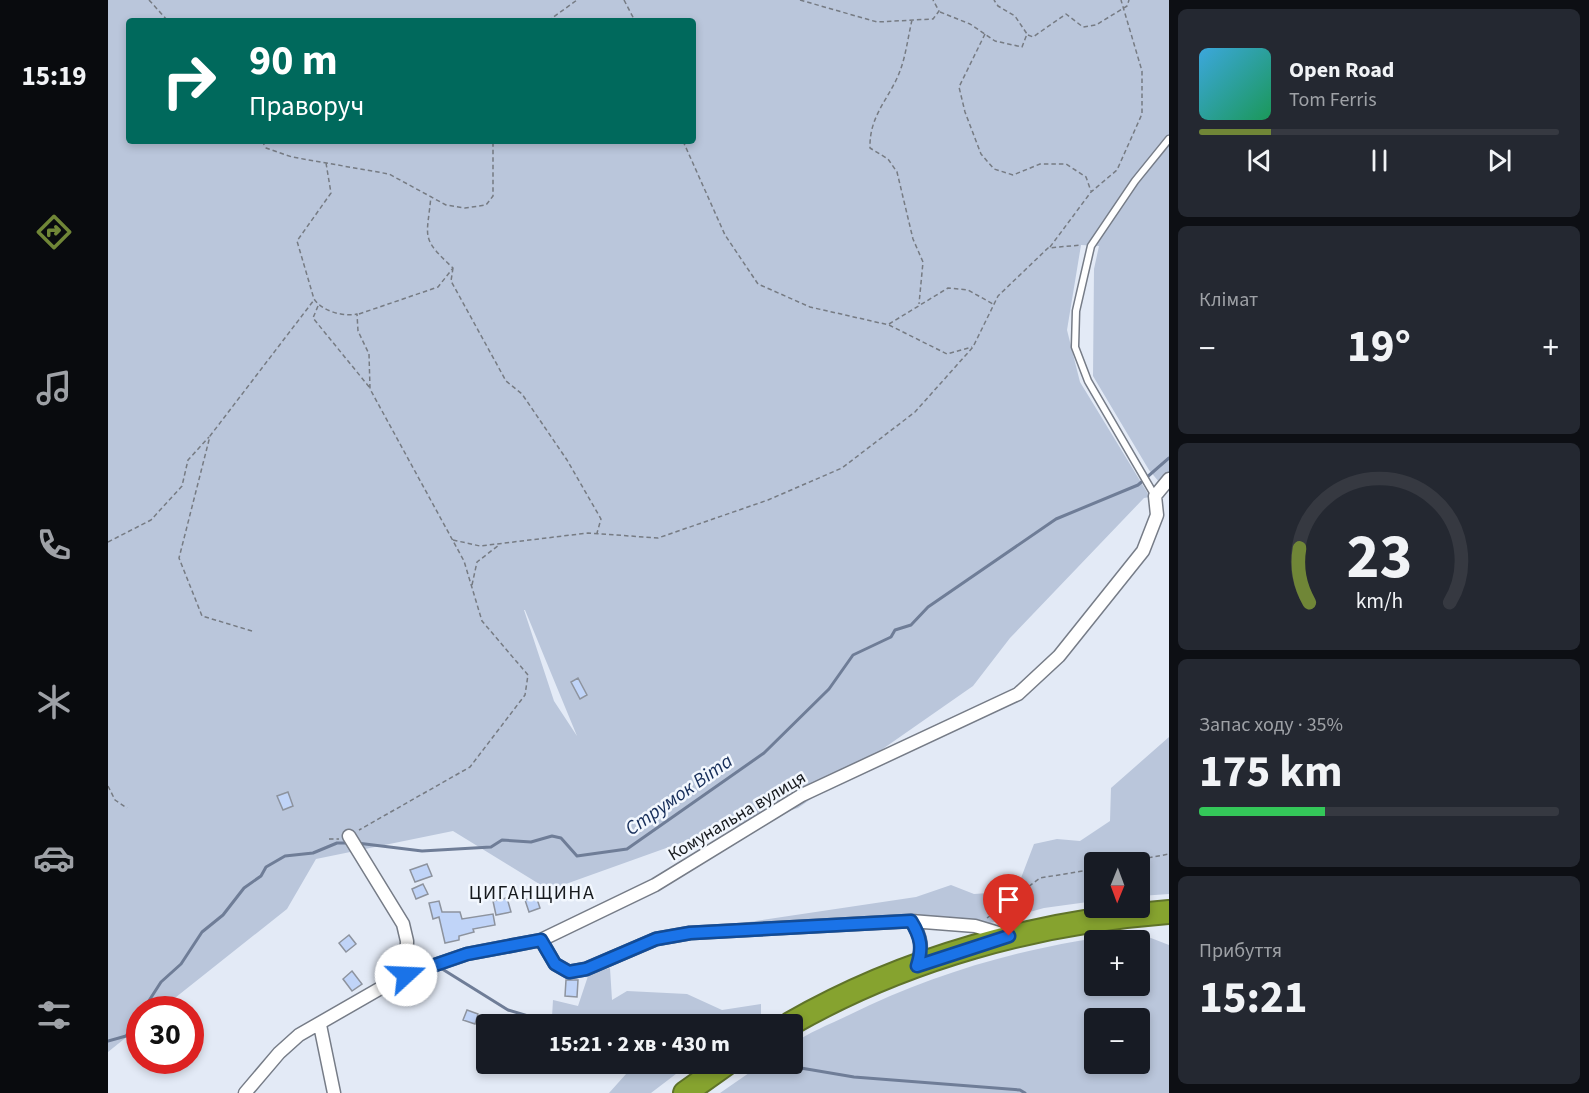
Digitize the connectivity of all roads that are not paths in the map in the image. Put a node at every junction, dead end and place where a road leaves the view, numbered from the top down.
1 (1169, 139) edge
2 (1169, 479) edge
3 (1155, 496) junction
4 (349, 836) road end
5 (1169, 912) edge
6 (911, 921) junction
7 (1009, 936) junction
8 (541, 940) junction
9 (917, 966) junction
10 (406, 975) junction
11 (803, 1018) edge
12 (320, 1025) junction
13 (712, 1074) edge
14 (245, 1093) edge
15 (334, 1093) edge
16 (685, 1093) edge

1 - 3 lane
2 - 3 street
3 - 8 street, Комунальна вулиця
4 - 10 street
5 - 7 highway
6 - 7 street
6 - 8 street
6 - 9 street
7 - 9 highway
8 - 10 street, Комунальна вулиця
9 - 11 highway
10 - 12 street, Комунальна вулиця
12 - 14 street, Комунальна вулиця
12 - 15 street
13 - 16 highway

